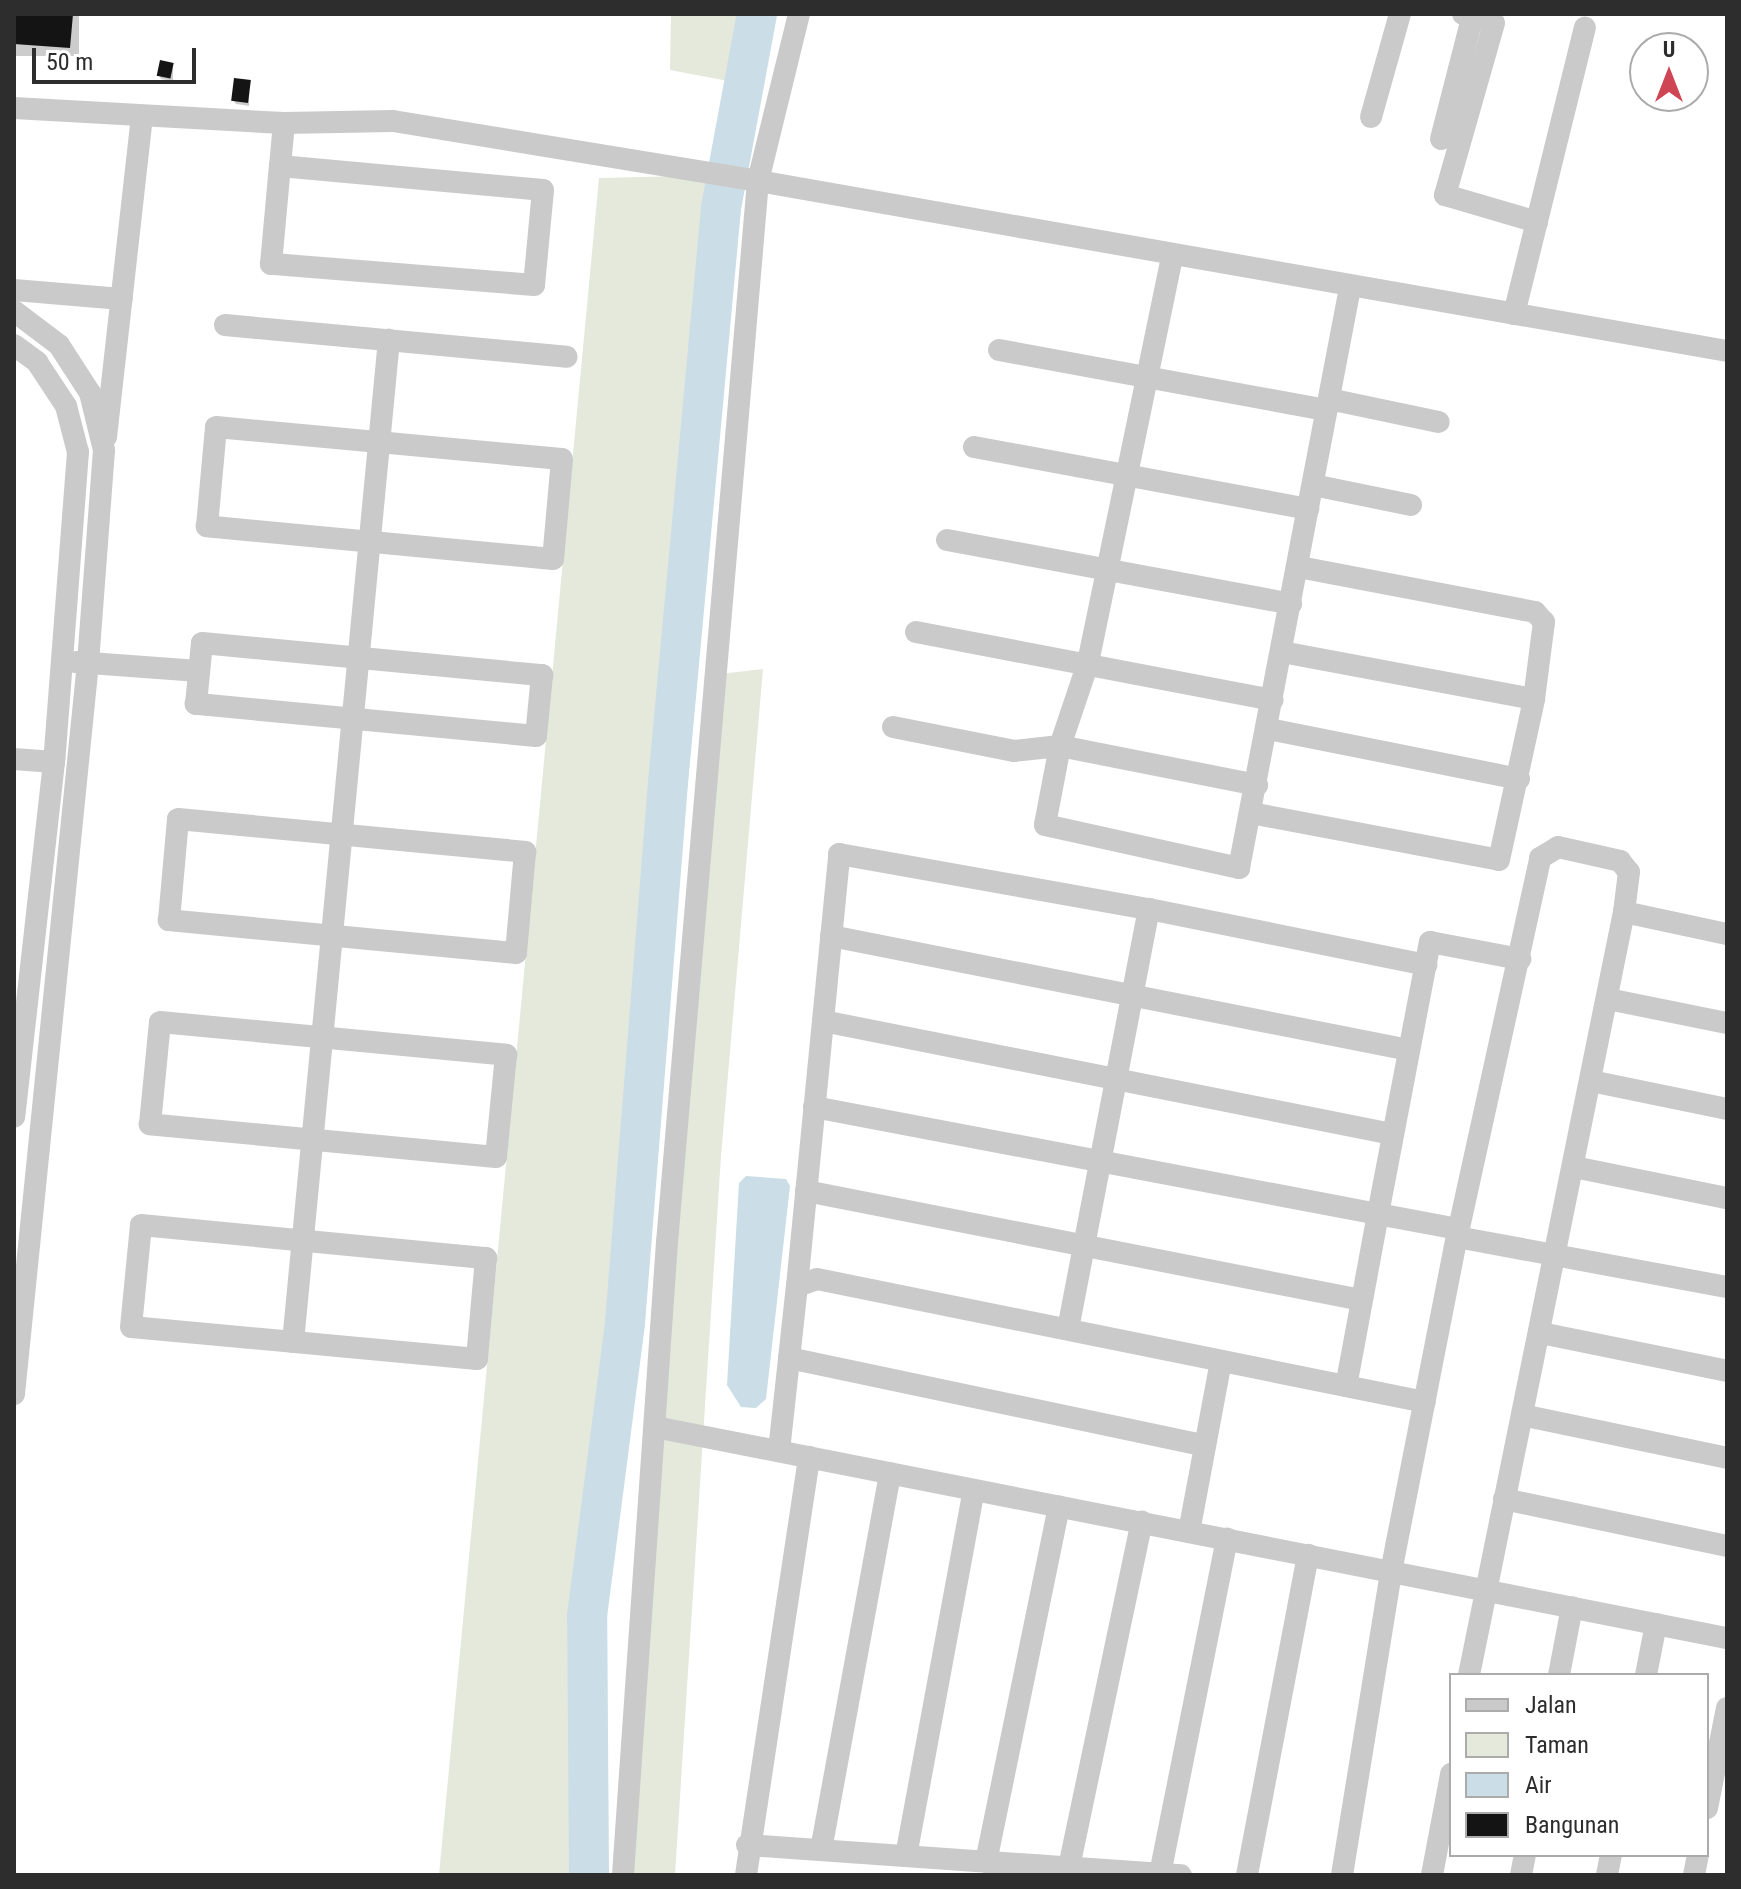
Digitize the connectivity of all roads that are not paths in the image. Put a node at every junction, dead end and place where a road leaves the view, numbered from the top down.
1 (799, 14) edge
2 (1400, 14) edge
3 (1470, 15) edge
4 (1585, 28) dead end
5 (14, 108) edge
6 (1371, 117) dead end
7 (142, 118) junction
8 (284, 123) junction
9 (1441, 139) dead end
10 (280, 166) junction
11 (753, 179) junction
12 (1537, 222) junction
13 (1172, 257) junction
14 (1350, 288) junction
15 (14, 290) edge
16 (122, 299) junction
17 (14, 311) edge
18 (1514, 314) junction
19 (225, 325) dead end
20 (389, 340) junction
21 (14, 345) edge
22 (999, 350) dead end
23 (1727, 351) edge
24 (567, 357) dead end
25 (1146, 378) junction
26 (1328, 405) junction
27 (1439, 422) dead end
28 (379, 442) junction
29 (974, 447) dead end
30 (104, 450) junction
31 (1128, 474) junction
32 (1313, 485) junction
33 (1411, 505) dead end
34 (1308, 509) junction
35 (947, 540) dead end
36 (370, 542) junction
37 (1298, 567) junction
38 (1108, 568) junction
39 (1291, 604) junction
40 (916, 632) dead end
41 (1282, 652) junction
42 (358, 658) junction
43 (63, 661) junction
44 (88, 663) junction
45 (1087, 666) junction
46 (199, 671) junction
47 (1534, 699) junction
48 (1273, 700) junction
49 (353, 719) junction
50 (893, 727) dead end
51 (1269, 729) junction
52 (1060, 746) junction
53 (14, 759) edge
54 (54, 762) junction
55 (1519, 779) junction
56 (1257, 785) junction
57 (1251, 813) junction
58 (342, 835) junction
59 (1149, 909) junction
60 (1624, 912) junction
61 (1727, 934) edge
62 (332, 935) junction
63 (831, 936) junction
64 (1520, 959) junction
65 (1426, 965) junction
66 (1133, 994) junction
67 (1608, 999) junction
68 (823, 1021) junction
69 (1727, 1023) edge
70 (322, 1038) junction
71 (1409, 1050) junction
72 (1591, 1081) junction
73 (1116, 1082) junction
74 (814, 1107) junction
75 (1727, 1109) edge
76 (14, 1117) edge
77 (1392, 1134) junction
78 (312, 1139) junction
79 (1100, 1161) junction
80 (1574, 1167) junction
81 (24, 1185) edge
82 (806, 1191) junction
83 (1727, 1198) edge
84 (1378, 1214) junction
85 (1458, 1233) junction
86 (303, 1241) junction
87 (1084, 1244) junction
88 (1558, 1254) junction
89 (797, 1286) junction
90 (1727, 1287) edge
91 (1361, 1300) junction
92 (1068, 1329) junction
93 (1541, 1333) junction
94 (293, 1342) junction
95 (789, 1358) junction
96 (1221, 1361) junction
97 (1727, 1371) edge
98 (1346, 1386) junction
99 (14, 1394) edge
100 (1425, 1402) junction
101 (1522, 1415) junction
102 (655, 1427) junction
103 (1205, 1446) junction
104 (779, 1451) junction
105 (809, 1457) junction
106 (1727, 1458) edge
107 (890, 1473) junction
108 (974, 1490) junction
109 (1504, 1499) junction
110 (1059, 1506) junction
111 (1142, 1522) junction
112 (1189, 1532) junction
113 (1227, 1539) junction
114 (1727, 1546) edge
115 (1308, 1555) junction
116 (1391, 1572) junction
117 (1485, 1590) junction
118 (1572, 1607) junction
119 (1656, 1624) junction
120 (1727, 1638) edge
121 (1469, 1673) edge
122 (1559, 1673) edge
123 (1646, 1673) edge
124 (1727, 1708) edge
125 (1449, 1785) edge
126 (1709, 1798) edge
127 (747, 1845) junction
128 (821, 1850) junction
129 (906, 1856) junction
130 (986, 1862) junction
131 (1069, 1867) junction
132 (1170, 1874) edge
133 (623, 1875) edge
134 (746, 1875) edge
135 (1247, 1875) edge
136 (1342, 1875) edge
137 (1432, 1875) edge

1 - 11 street
2 - 6 street
3 - 9 street
3 - 12 street
4 - 12 street
5 - 7 street
7 - 8 street
7 - 16 street
8 - 10 street
8 - 11 street
10 - 10 street
11 - 13 street
11 - 102 street
12 - 18 street
13 - 14 street
13 - 25 street
14 - 18 street
14 - 26 street
15 - 16 street
16 - 30 street
17 - 30 street
18 - 23 street
19 - 20 street
20 - 24 street
20 - 28 street
21 - 43 street
22 - 25 street
25 - 26 street
25 - 31 street
26 - 27 street
26 - 32 street
28 - 36 street
28 - 36 street
28 - 36 street
29 - 31 street
30 - 44 street
31 - 34 street
31 - 38 street
32 - 33 street
32 - 34 street
34 - 37 street
35 - 38 street
36 - 42 street
37 - 39 street
37 - 47 street
38 - 39 street
38 - 45 street
39 - 41 street
40 - 45 street
41 - 47 street
41 - 48 street
42 - 46 street
42 - 49 street
42 - 49 street
43 - 44 street
43 - 54 street
44 - 46 street
44 - 81 street
45 - 48 street
45 - 52 street
46 - 49 street
47 - 55 street
48 - 51 street
49 - 58 street
50 - 52 street
51 - 55 street
51 - 56 street
52 - 56 street
52 - 57 street
53 - 54 street
54 - 76 street
55 - 57 street
56 - 57 street
58 - 62 street
58 - 62 street
58 - 62 street
59 - 63 street
59 - 65 street
59 - 66 street
60 - 61 street
60 - 64 street
60 - 67 street
62 - 70 street
63 - 66 street
63 - 68 street
64 - 65 street
64 - 85 street
65 - 71 street
66 - 71 street
66 - 73 street
67 - 69 street
67 - 72 street
68 - 73 street
68 - 74 street
70 - 78 street
70 - 78 street
70 - 78 street
71 - 77 street
72 - 75 street
72 - 80 street
73 - 77 street
73 - 79 street
74 - 79 street
74 - 82 street
77 - 84 street
78 - 86 street
79 - 84 street
79 - 87 street
80 - 83 street
80 - 88 street
81 - 99 street
82 - 87 street
82 - 89 street
84 - 85 street
84 - 91 street
85 - 88 street
85 - 100 street
86 - 94 street
86 - 94 street
86 - 94 street
87 - 91 street
87 - 92 street
88 - 90 street
88 - 93 street
89 - 92 street
89 - 95 street
91 - 98 street
92 - 96 street
93 - 97 street
93 - 101 street
95 - 103 street
95 - 104 street
96 - 98 street
96 - 103 street
98 - 100 street
100 - 116 street
101 - 106 street
101 - 109 street
102 - 104 street
102 - 133 street
103 - 112 street
104 - 105 street
105 - 107 street
105 - 127 street
107 - 108 street
107 - 128 street
108 - 110 street
108 - 129 street
109 - 114 street
109 - 117 street
110 - 111 street
110 - 130 street
111 - 112 street
111 - 131 street
112 - 113 street
113 - 115 street
113 - 132 street
115 - 116 street
115 - 135 street
116 - 117 street
116 - 136 street
117 - 118 street
117 - 121 street
118 - 119 street
118 - 122 street
119 - 120 street
119 - 123 street
124 - 126 street
125 - 137 street
127 - 128 street
127 - 134 street
128 - 129 street
129 - 130 street
130 - 131 street
131 - 132 street

